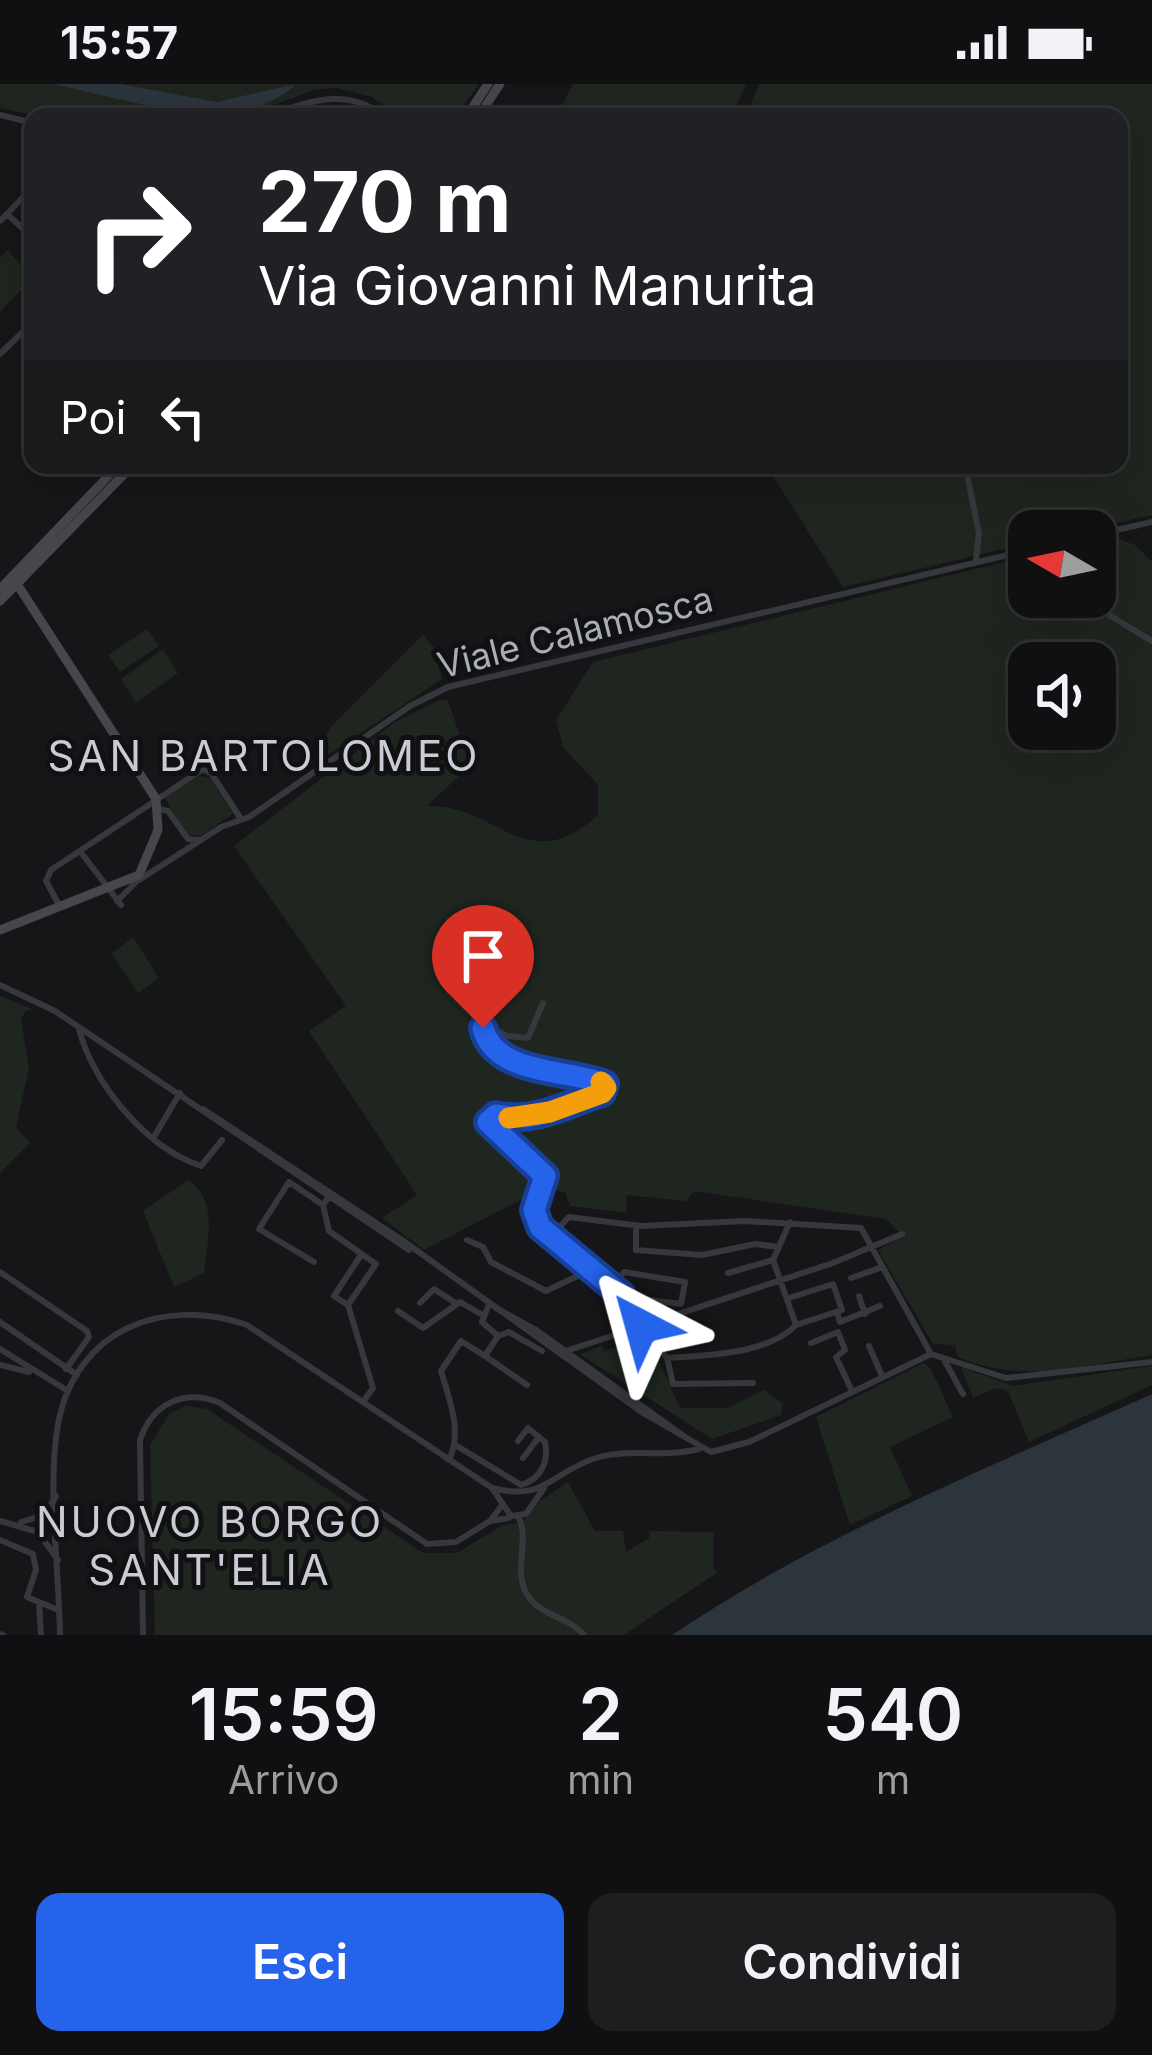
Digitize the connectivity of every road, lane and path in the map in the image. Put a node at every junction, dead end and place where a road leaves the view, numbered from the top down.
1 (295, 108) edge
2 (372, 108) edge
3 (24, 331) edge
4 (0, 354) edge
5 (110, 474) edge
6 (123, 474) edge
7 (967, 474) edge
8 (1152, 522) edge
9 (1116, 530) edge
10 (1008, 555) edge
11 (976, 560) junction
12 (10, 577) edge
13 (0, 589) edge
14 (0, 602) edge
15 (1114, 618) edge
16 (1152, 641) edge
17 (157, 804) junction
18 (241, 819) junction
19 (202, 840) junction
20 (79, 850) junction
21 (132, 881) junction
22 (103, 887) junction
23 (59, 905) junction
24 (0, 930) edge
25 (0, 985) edge
26 (543, 1003) dead end
27 (78, 1027) junction
28 (100, 1041) junction
29 (92, 1060) junction
30 (180, 1093) junction
31 (203, 1109) junction
32 (155, 1135) junction
33 (222, 1140) dead end
34 (292, 1178) junction
35 (328, 1198) junction
36 (790, 1222) junction
37 (636, 1225) junction
38 (902, 1234) dead end
39 (550, 1237) junction
40 (467, 1240) dead end
41 (779, 1247) junction
42 (873, 1249) junction
43 (361, 1255) junction
44 (773, 1260) junction
45 (314, 1262) dead end
46 (883, 1267) junction
47 (590, 1270) junction
48 (0, 1272) edge
49 (728, 1274) dead end
50 (851, 1278) dead end
51 (781, 1279) junction
52 (610, 1288) junction
53 (622, 1295) junction
54 (859, 1296) dead end
55 (787, 1298) junction
56 (420, 1303) dead end
57 (457, 1304) junction
58 (349, 1305) junction
59 (493, 1306) junction
60 (880, 1306) dead end
61 (684, 1307) junction
62 (398, 1312) dead end
63 (837, 1312) junction
64 (481, 1314) junction
65 (865, 1314) junction
66 (0, 1322) edge
67 (796, 1325) junction
68 (636, 1327) junction
69 (498, 1336) junction
70 (811, 1342) dead end
71 (869, 1346) dead end
72 (0, 1349) edge
73 (542, 1351) dead end
74 (562, 1352) junction
75 (936, 1355) junction
76 (485, 1356) junction
77 (667, 1358) junction
78 (1152, 1362) edge
79 (0, 1364) edge
80 (66, 1369) junction
81 (39, 1374) junction
82 (76, 1375) junction
83 (882, 1376) junction
84 (754, 1383) dead end
85 (527, 1385) dead end
86 (68, 1391) junction
87 (852, 1391) junction
88 (963, 1394) dead end
89 (363, 1402) junction
90 (671, 1431) junction
91 (539, 1437) junction
92 (689, 1440) junction
93 (518, 1441) dead end
94 (458, 1448) junction
95 (701, 1448) junction
96 (668, 1457) junction
97 (523, 1458) dead end
98 (449, 1460) junction
99 (492, 1488) junction
100 (544, 1488) junction
101 (57, 1494) junction
102 (518, 1494) junction
103 (504, 1503) junction
104 (530, 1507) junction
105 (517, 1518) junction
106 (38, 1519) junction
107 (0, 1521) edge
108 (490, 1521) junction
109 (17, 1523) junction
110 (58, 1526) junction
111 (38, 1532) junction
112 (0, 1540) edge
113 (59, 1563) junction
114 (39, 1603) junction
115 (60, 1611) junction
116 (41, 1635) edge
117 (60, 1635) edge
118 (142, 1635) edge
119 (584, 1635) edge

1 - 2 street
3 - 4 street
5 - 12 street
6 - 12 street
7 - 11 street
8 - 9 street
10 - 11 street, Viale Calamosca
11 - 18 street, Viale Calamosca
12 - 13 street
12 - 14 street
12 - 17 street
15 - 16 street
17 - 18 street
17 - 19 street
17 - 20 street
17 - 21 street
18 - 19 street, Viale Calamosca
19 - 21 street, Viale Calamosca
20 - 22 street
20 - 23 street
21 - 22 street
21 - 22 street, Viale Calamosca
22 - 23 street
23 - 24 street
25 - 27 street
26 - 39 street
27 - 28 street
27 - 29 street
28 - 29 street
28 - 30 street
29 - 32 street
30 - 31 street
30 - 32 street
31 - 34 street
31 - 35 street
32 - 33 street
34 - 35 street
34 - 45 street
35 - 43 street
35 - 59 street
36 - 37 street
36 - 41 street
36 - 42 street
37 - 39 street
37 - 41 street
38 - 42 street
39 - 47 street
40 - 47 street
41 - 44 street
42 - 46 street
42 - 51 street
43 - 58 street
43 - 58 street
44 - 49 street
44 - 51 street
46 - 50 street
46 - 75 street
47 - 52 street
48 - 80 street
51 - 55 street
51 - 61 street
52 - 53 street
52 - 61 street
53 - 61 street
53 - 68 street
54 - 65 street
55 - 63 street
55 - 67 street
56 - 57 street
57 - 62 street
57 - 64 street
58 - 89 street
59 - 64 street
59 - 74 street
60 - 65 street
61 - 68 street
63 - 65 street
63 - 67 street
64 - 69 street
66 - 80 street
67 - 77 street
68 - 74 street
68 - 77 street
69 - 73 street
69 - 76 street
70 - 87 street
71 - 83 street
72 - 81 street
74 - 90 street
74 - 92 street
75 - 78 street
75 - 83 street
75 - 88 street
76 - 85 street
76 - 94 street
77 - 84 street
79 - 81 street
80 - 82 street
81 - 86 street
82 - 86 street
82 - 89 street
83 - 87 street
86 - 101 street
87 - 95 street
89 - 98 street
90 - 92 street
90 - 96 street
91 - 93 street
91 - 94 street
91 - 97 street
92 - 95 street
94 - 98 street
95 - 96 street
96 - 100 street
98 - 99 street
99 - 102 street
99 - 103 street
100 - 102 street
100 - 104 street
101 - 106 street
101 - 110 street
102 - 103 street
102 - 104 street
103 - 105 street
103 - 108 street
104 - 105 street
105 - 108 street
105 - 119 street
106 - 109 street
106 - 110 street
107 - 109 street
108 - 118 street
109 - 111 street
110 - 111 street
110 - 113 street
111 - 113 street
112 - 114 street
113 - 115 street
114 - 115 street
114 - 116 street
115 - 117 street

